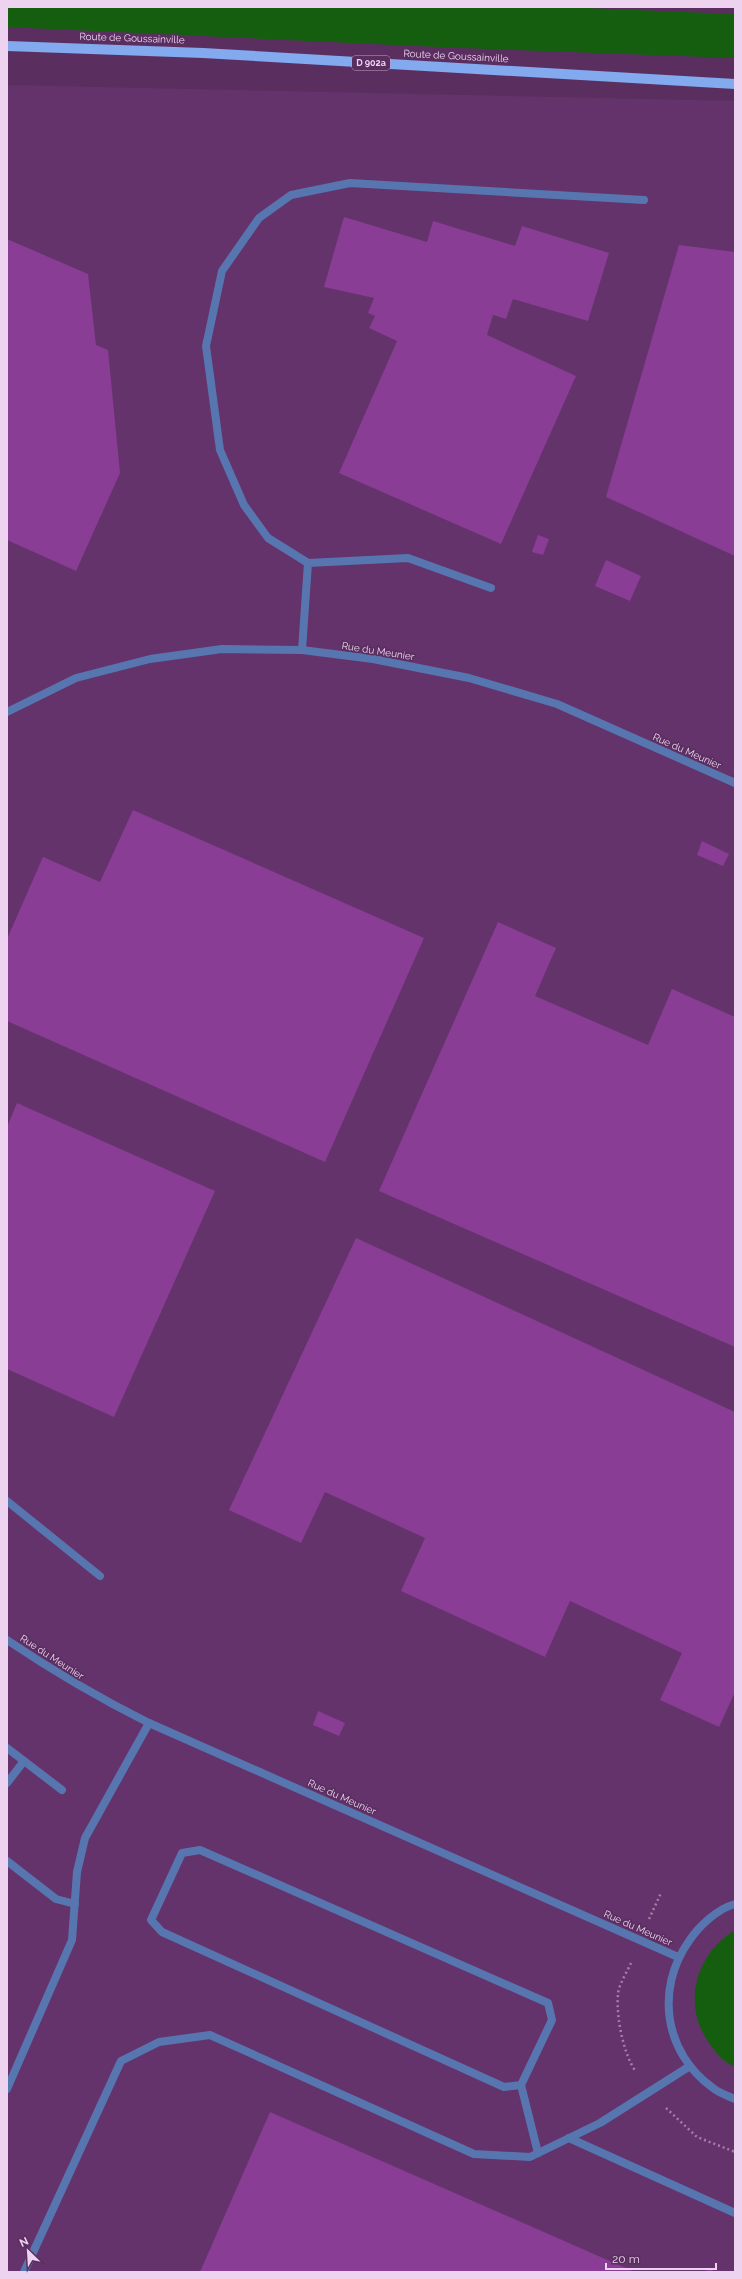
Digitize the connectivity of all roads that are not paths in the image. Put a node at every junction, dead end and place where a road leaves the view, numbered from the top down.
1 (7, 46) edge
2 (735, 84) edge
3 (644, 200) dead end
4 (308, 563) junction
5 (491, 588) dead end
6 (302, 650) junction
7 (7, 712) edge
8 (735, 783) edge
9 (7, 1501) edge
10 (100, 1576) dead end
11 (7, 1640) edge
12 (149, 1723) junction
13 (7, 1748) edge
14 (24, 1761) junction
15 (7, 1783) edge
16 (62, 1790) dead end
17 (7, 1861) edge
18 (75, 1904) junction
19 (735, 1904) edge
20 (678, 1957) junction
21 (690, 2066) junction
22 (521, 2085) junction
23 (7, 2089) edge
24 (735, 2099) edge
25 (569, 2138) junction
26 (538, 2153) junction
27 (735, 2213) edge
28 (24, 2272) edge

1 - 2 main road, Route de Goussainville / D 902a
3 - 4 street
4 - 5 street
4 - 6 street
6 - 7 street, Rue du Meunier
6 - 8 street, Rue du Meunier
9 - 10 street
11 - 12 street, Rue du Meunier
12 - 18 street
12 - 20 street, Rue du Meunier
13 - 14 street
14 - 15 street
14 - 16 street
17 - 18 street
18 - 23 street
19 - 20 street
20 - 21 street
21 - 24 street
21 - 25 street
22 - 22 street
22 - 26 street
25 - 26 street
25 - 27 street
26 - 28 street

